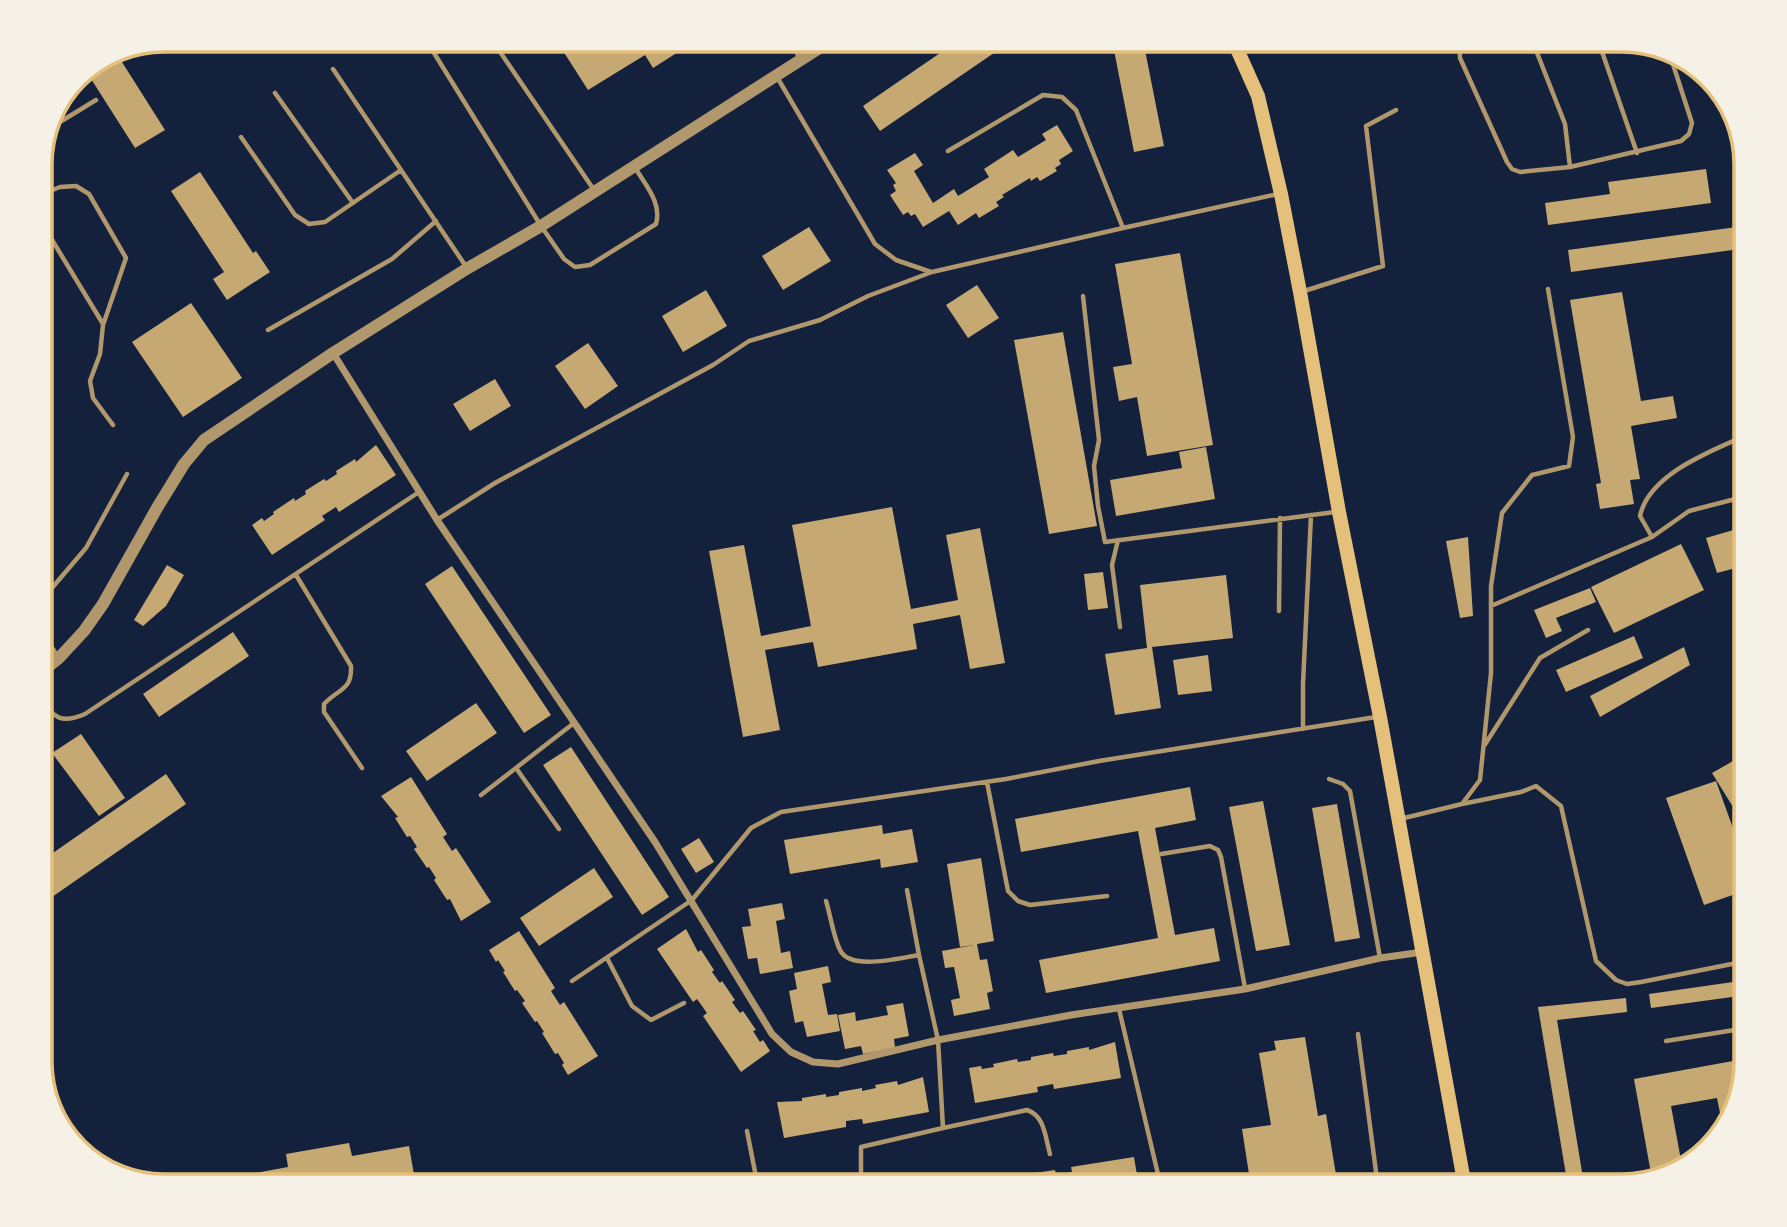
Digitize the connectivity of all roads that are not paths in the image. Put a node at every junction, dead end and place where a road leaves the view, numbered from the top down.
1 (433, 52) edge
2 (500, 52) edge
3 (796, 52) edge
4 (813, 52) edge
5 (1238, 52) edge
6 (1460, 52) edge
7 (1537, 52) edge
8 (1602, 52) edge
9 (800, 60) junction
10 (1673, 65) edge
11 (334, 69) dead end
12 (776, 76) junction
13 (275, 93) dead end
14 (96, 100) dead end
15 (1396, 110) dead end
16 (62, 121) edge
17 (241, 137) dead end
18 (948, 151) dead end
19 (1637, 153) junction
20 (634, 166) junction
21 (1570, 167) junction
22 (401, 170) junction
23 (53, 190) edge
24 (594, 190) junction
25 (1280, 194) junction
26 (354, 203) junction
27 (436, 221) junction
28 (541, 226) junction
29 (1124, 228) junction
30 (53, 242) edge
31 (468, 268) junction
32 (932, 272) junction
33 (1548, 289) dead end
34 (1300, 292) junction
35 (1083, 296) dead end
36 (103, 325) junction
37 (268, 330) dead end
38 (333, 353) junction
39 (113, 425) dead end
40 (1734, 441) edge
41 (127, 474) dead end
42 (419, 492) junction
43 (1734, 499) edge
44 (1339, 512) junction
45 (1311, 514) junction
46 (1280, 518) junction
47 (437, 520) junction
48 (1652, 537) junction
49 (1118, 540) junction
50 (296, 575) junction
51 (53, 587) edge
52 (1491, 606) junction
53 (1279, 611) dead end
54 (1119, 627) dead end
55 (1588, 630) dead end
56 (53, 649) edge
57 (59, 658) junction
58 (53, 663) edge
59 (53, 714) edge
60 (1380, 717) junction
61 (575, 722) junction
62 (1303, 729) junction
63 (1483, 746) junction
64 (362, 768) dead end
65 (516, 768) junction
66 (1329, 779) dead end
67 (987, 782) junction
68 (481, 795) dead end
69 (1462, 804) junction
70 (1399, 820) junction
71 (559, 829) dead end
72 (1161, 854) dead end
73 (907, 890) dead end
74 (1107, 896) dead end
75 (692, 900) junction
76 (826, 901) dead end
77 (1423, 952) junction
78 (919, 955) junction
79 (607, 958) junction
80 (1380, 958) junction
81 (1734, 964) edge
82 (572, 981) dead end
83 (1245, 989) junction
84 (684, 1003) dead end
85 (1118, 1008) junction
86 (1734, 1030) edge
87 (1358, 1034) dead end
88 (938, 1040) junction
89 (1666, 1041) dead end
90 (943, 1128) junction
91 (747, 1131) dead end
92 (1050, 1154) dead end
93 (755, 1174) edge
94 (860, 1174) edge
95 (1158, 1174) edge
96 (1376, 1174) edge
97 (1463, 1174) edge

1 - 28 lane
2 - 24 lane
3 - 9 lane
4 - 9 street
5 - 25 main road
6 - 21 lane
7 - 21 lane
8 - 19 lane
9 - 12 street
10 - 19 lane
11 - 22 lane
12 - 20 street
12 - 32 lane
13 - 26 lane
14 - 16 lane
15 - 34 lane
17 - 26 lane
18 - 29 lane
19 - 21 lane
20 - 24 street
20 - 28 lane
22 - 26 lane
22 - 27 lane
23 - 36 lane
24 - 28 street
25 - 29 lane
25 - 34 main road
27 - 31 lane
27 - 37 lane
28 - 31 street
29 - 32 lane
30 - 36 lane
31 - 38 street
32 - 47 lane
33 - 52 lane
34 - 44 main road
35 - 49 lane
36 - 39 lane
38 - 42 street
38 - 57 street
40 - 48 lane
41 - 51 lane
42 - 47 street
42 - 50 lane
43 - 48 lane
44 - 45 lane
44 - 60 main road
45 - 46 lane
45 - 62 lane
46 - 49 lane
46 - 53 lane
47 - 61 street
48 - 52 lane
49 - 54 lane
50 - 59 lane
50 - 64 lane
52 - 63 lane
55 - 63 lane
56 - 57 lane
57 - 58 street
60 - 62 lane
60 - 70 main road
61 - 65 lane
61 - 75 street
62 - 67 lane
63 - 69 lane
65 - 68 lane
65 - 71 lane
66 - 80 lane
67 - 74 lane
67 - 75 lane
69 - 70 lane
69 - 81 lane
70 - 77 main road
72 - 83 lane
73 - 78 lane
75 - 79 lane
75 - 88 street
76 - 78 lane
77 - 80 street
77 - 97 main road
78 - 88 lane
79 - 82 lane
79 - 84 lane
80 - 83 street
83 - 85 street
85 - 88 street
85 - 95 lane
86 - 89 lane
87 - 96 lane
88 - 90 lane
90 - 92 lane
90 - 94 lane
91 - 93 lane

